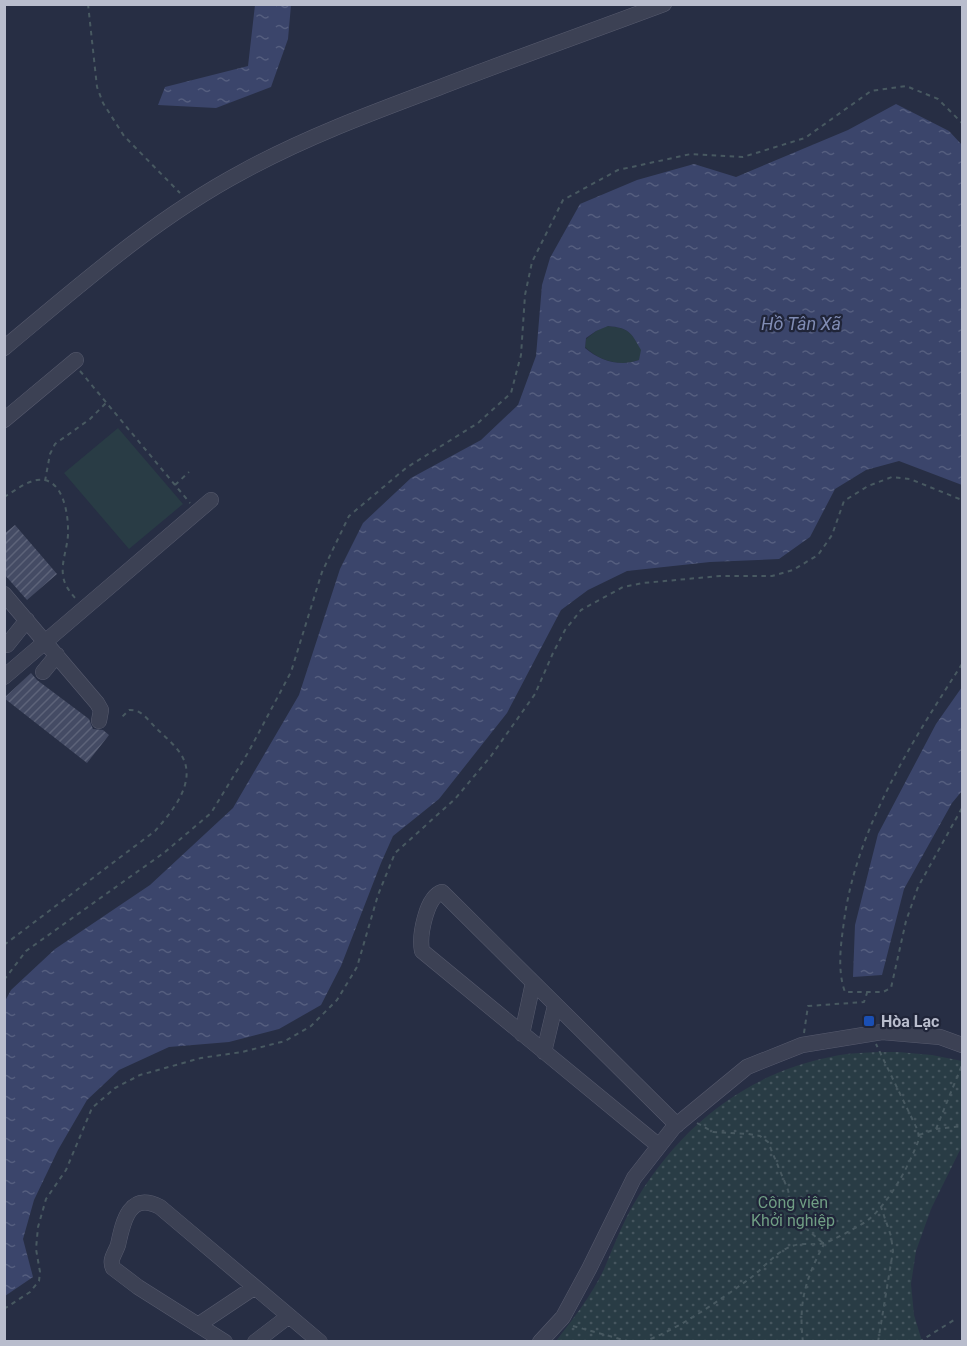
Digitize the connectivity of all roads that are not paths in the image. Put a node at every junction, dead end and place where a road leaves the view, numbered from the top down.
1 (664, 4) edge
2 (4, 348) edge
3 (77, 364) road end
4 (4, 420) edge
5 (212, 500) dead end
6 (4, 594) edge
7 (27, 620) junction
8 (45, 641) junction
9 (7, 645) dead end
10 (57, 655) junction
11 (43, 672) dead end
12 (4, 676) edge
13 (99, 721) dead end
14 (533, 983) junction
15 (555, 1006) junction
16 (522, 1034) junction
17 (963, 1045) edge
18 (544, 1052) junction
19 (676, 1125) junction
20 (659, 1146) junction
21 (255, 1287) junction
22 (289, 1316) junction
23 (198, 1325) junction
24 (225, 1341) edge
25 (255, 1341) edge
26 (320, 1341) edge
27 (540, 1341) edge

1 - 2 street
3 - 4 street
5 - 8 street
6 - 7 street
7 - 8 street
7 - 9 street
8 - 10 street
8 - 12 street
10 - 11 street
10 - 13 street
14 - 15 street
14 - 16 street
14 - 16 street
15 - 18 street
15 - 19 street
16 - 18 street
17 - 19 street
18 - 20 street
19 - 20 street
20 - 27 street
21 - 22 street
21 - 23 street
21 - 23 street
22 - 25 street
22 - 26 street
23 - 24 street

